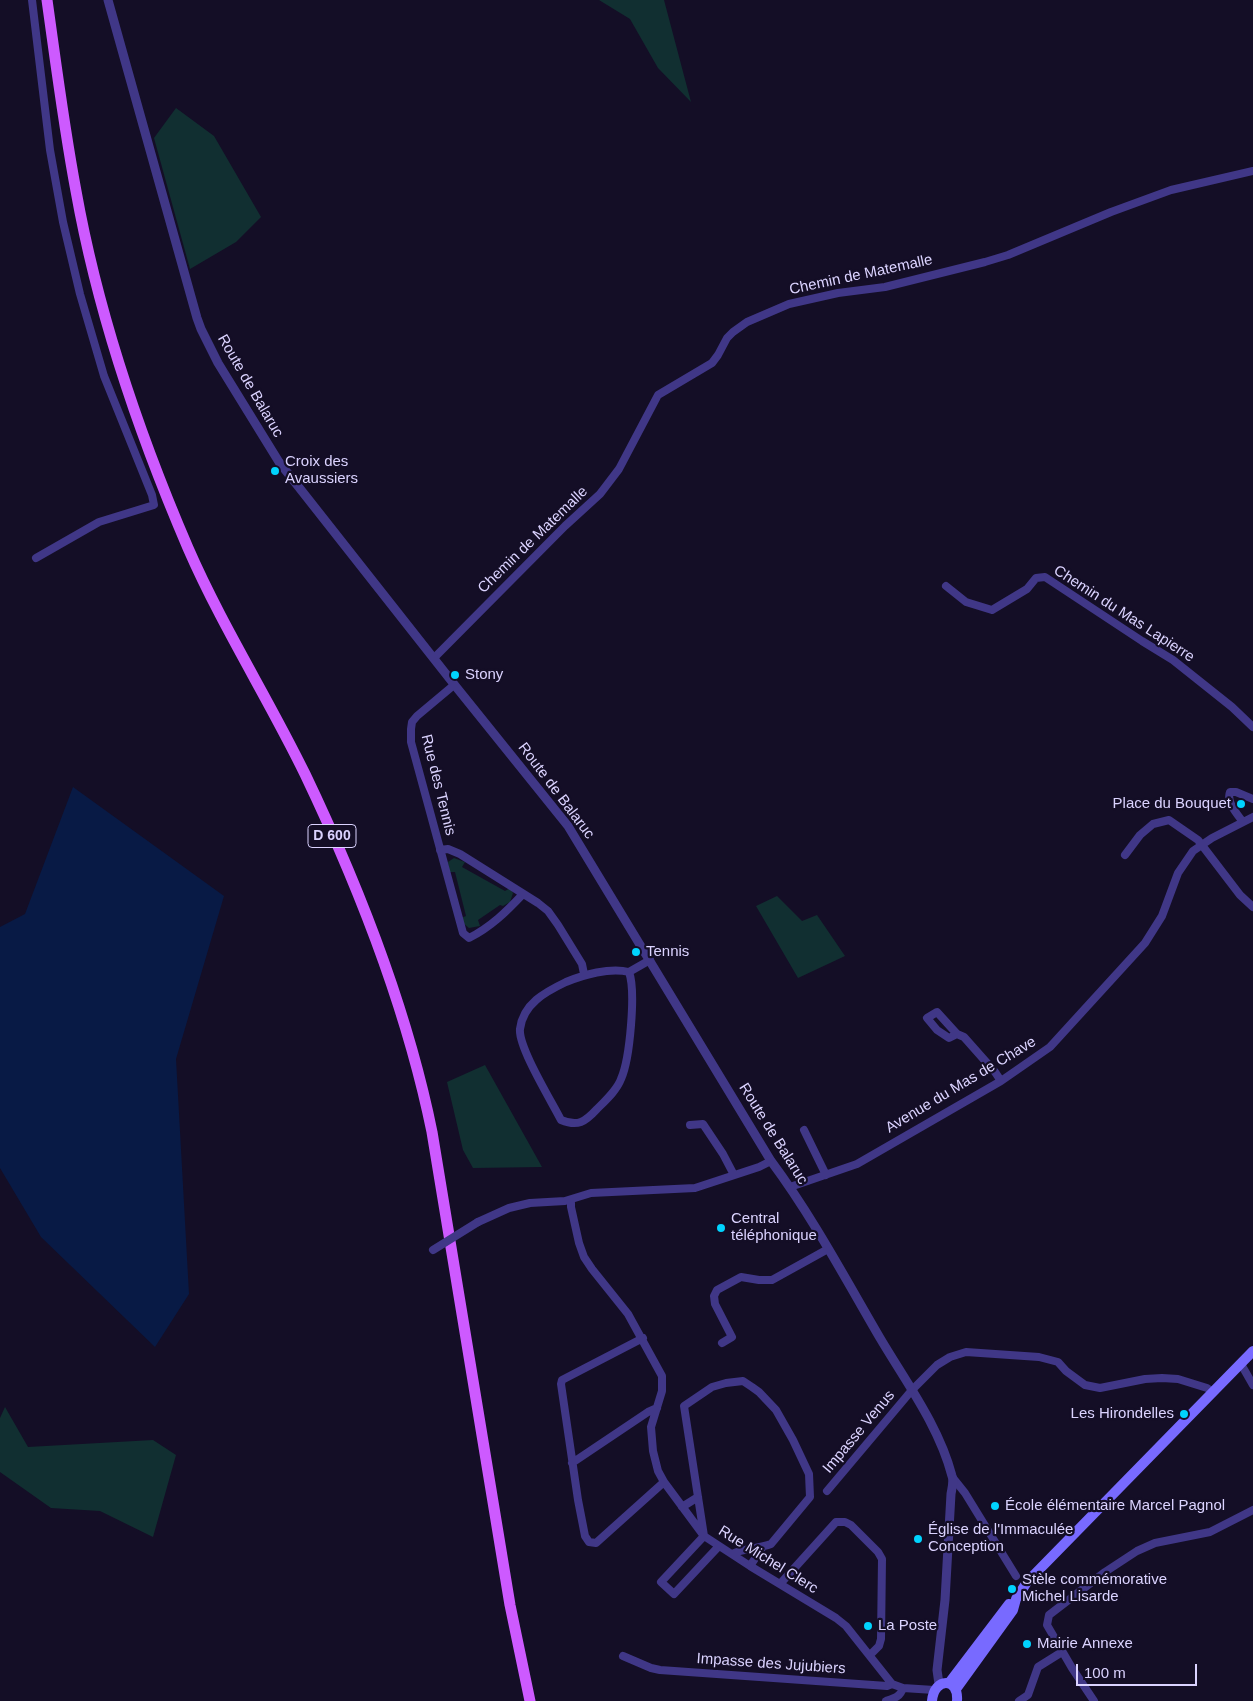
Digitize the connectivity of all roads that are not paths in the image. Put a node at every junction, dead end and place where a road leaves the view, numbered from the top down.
1 (32, 0) edge
2 (47, 0) edge
3 (108, 0) edge
4 (1253, 171) edge
5 (36, 558) dead end
6 (946, 586) dead end
7 (434, 658) junction
8 (454, 685) junction
9 (1253, 727) edge
10 (1253, 799) edge
11 (1253, 817) edge
12 (1243, 822) junction
13 (1202, 844) junction
14 (440, 850) junction
15 (1125, 855) dead end
16 (523, 894) junction
17 (1253, 907) edge
18 (650, 960) junction
19 (629, 972) junction
20 (584, 974) junction
21 (957, 1034) dead end
22 (1000, 1080) junction
23 (690, 1125) dead end
24 (804, 1130) dead end
25 (771, 1161) junction
26 (734, 1175) junction
27 (826, 1175) junction
28 (790, 1187) junction
29 (571, 1200) junction
30 (828, 1249) junction
31 (433, 1250) dead end
32 (643, 1338) junction
33 (722, 1343) dead end
34 (1253, 1351) edge
35 (1240, 1364) junction
36 (1253, 1385) edge
37 (912, 1390) junction
38 (1213, 1392) junction
39 (657, 1408) junction
40 (572, 1463) junction
41 (953, 1478) junction
42 (664, 1482) junction
43 (827, 1491) dead end
44 (698, 1497) junction
45 (682, 1507) junction
46 (1253, 1510) edge
47 (704, 1536) junction
48 (719, 1546) junction
49 (762, 1548) junction
50 (732, 1554) junction
51 (750, 1566) junction
52 (1016, 1576) dead end
53 (780, 1584) junction
54 (1062, 1652) junction
55 (870, 1655) junction
56 (623, 1656) dead end
57 (892, 1684) junction
58 (903, 1688) junction
59 (941, 1690) edge
60 (530, 1701) edge
61 (886, 1701) edge
62 (958, 1701) edge
63 (1019, 1701) edge
64 (1094, 1701) edge

1 - 5 street
2 - 60 main road, D 600
3 - 7 street, Route de Balaruc
4 - 7 street, Chemin de Matemalle
6 - 9 street, Chemin du Mas Lapierre
7 - 8 street, Route de Balaruc
8 - 14 street, Rue des Tennis
8 - 18 street, Route de Balaruc
10 - 12 street
11 - 12 street, Avenue du Mas de Chave
12 - 13 street, Avenue du Mas de Chave
13 - 15 street
13 - 17 street
13 - 22 street, Avenue du Mas de Chave
14 - 16 street, Rue des Tennis
14 - 16 street, Rue des Tennis
16 - 20 street, Rue des Tennis
18 - 19 street
18 - 25 street, Route de Balaruc
19 - 20 street
19 - 20 street
21 - 22 street
22 - 27 street, Avenue du Mas de Chave
23 - 26 street
24 - 27 street
25 - 26 street
25 - 28 street, Route de Balaruc
26 - 29 street
27 - 28 street, Avenue du Mas de Chave
28 - 30 street, Route de Balaruc
29 - 31 street, bridge
29 - 32 street, Rue Michel Clerc
30 - 33 street
30 - 37 street, Route de Balaruc
32 - 39 street, Rue Michel Clerc
32 - 40 street
34 - 35 main road
35 - 36 street
35 - 38 main road
37 - 38 street, Impasse Venus
37 - 41 street, Route de Balaruc
37 - 43 street, Impasse Venus
38 - 59 main road
39 - 40 street
39 - 42 street, Rue Michel Clerc
40 - 42 street
41 - 52 street
41 - 59 street, Route de Balaruc
42 - 45 street, Rue Michel Clerc
44 - 45 street
44 - 47 street
44 - 49 street
45 - 47 street, Rue Michel Clerc
46 - 54 street
47 - 48 street, Rue Michel Clerc
47 - 48 street
48 - 50 street, Rue Michel Clerc
49 - 50 street
49 - 51 street
50 - 51 street, Rue Michel Clerc
51 - 53 street, Rue Michel Clerc
53 - 55 street, Rue Michel Clerc
53 - 55 street
54 - 63 street
54 - 64 street
55 - 57 street, Rue Michel Clerc
56 - 57 street, Impasse des Jujubiers
57 - 58 street, Impasse des Jujubiers
58 - 59 street, Impasse des Jujubiers
58 - 61 street
59 - 62 main road

